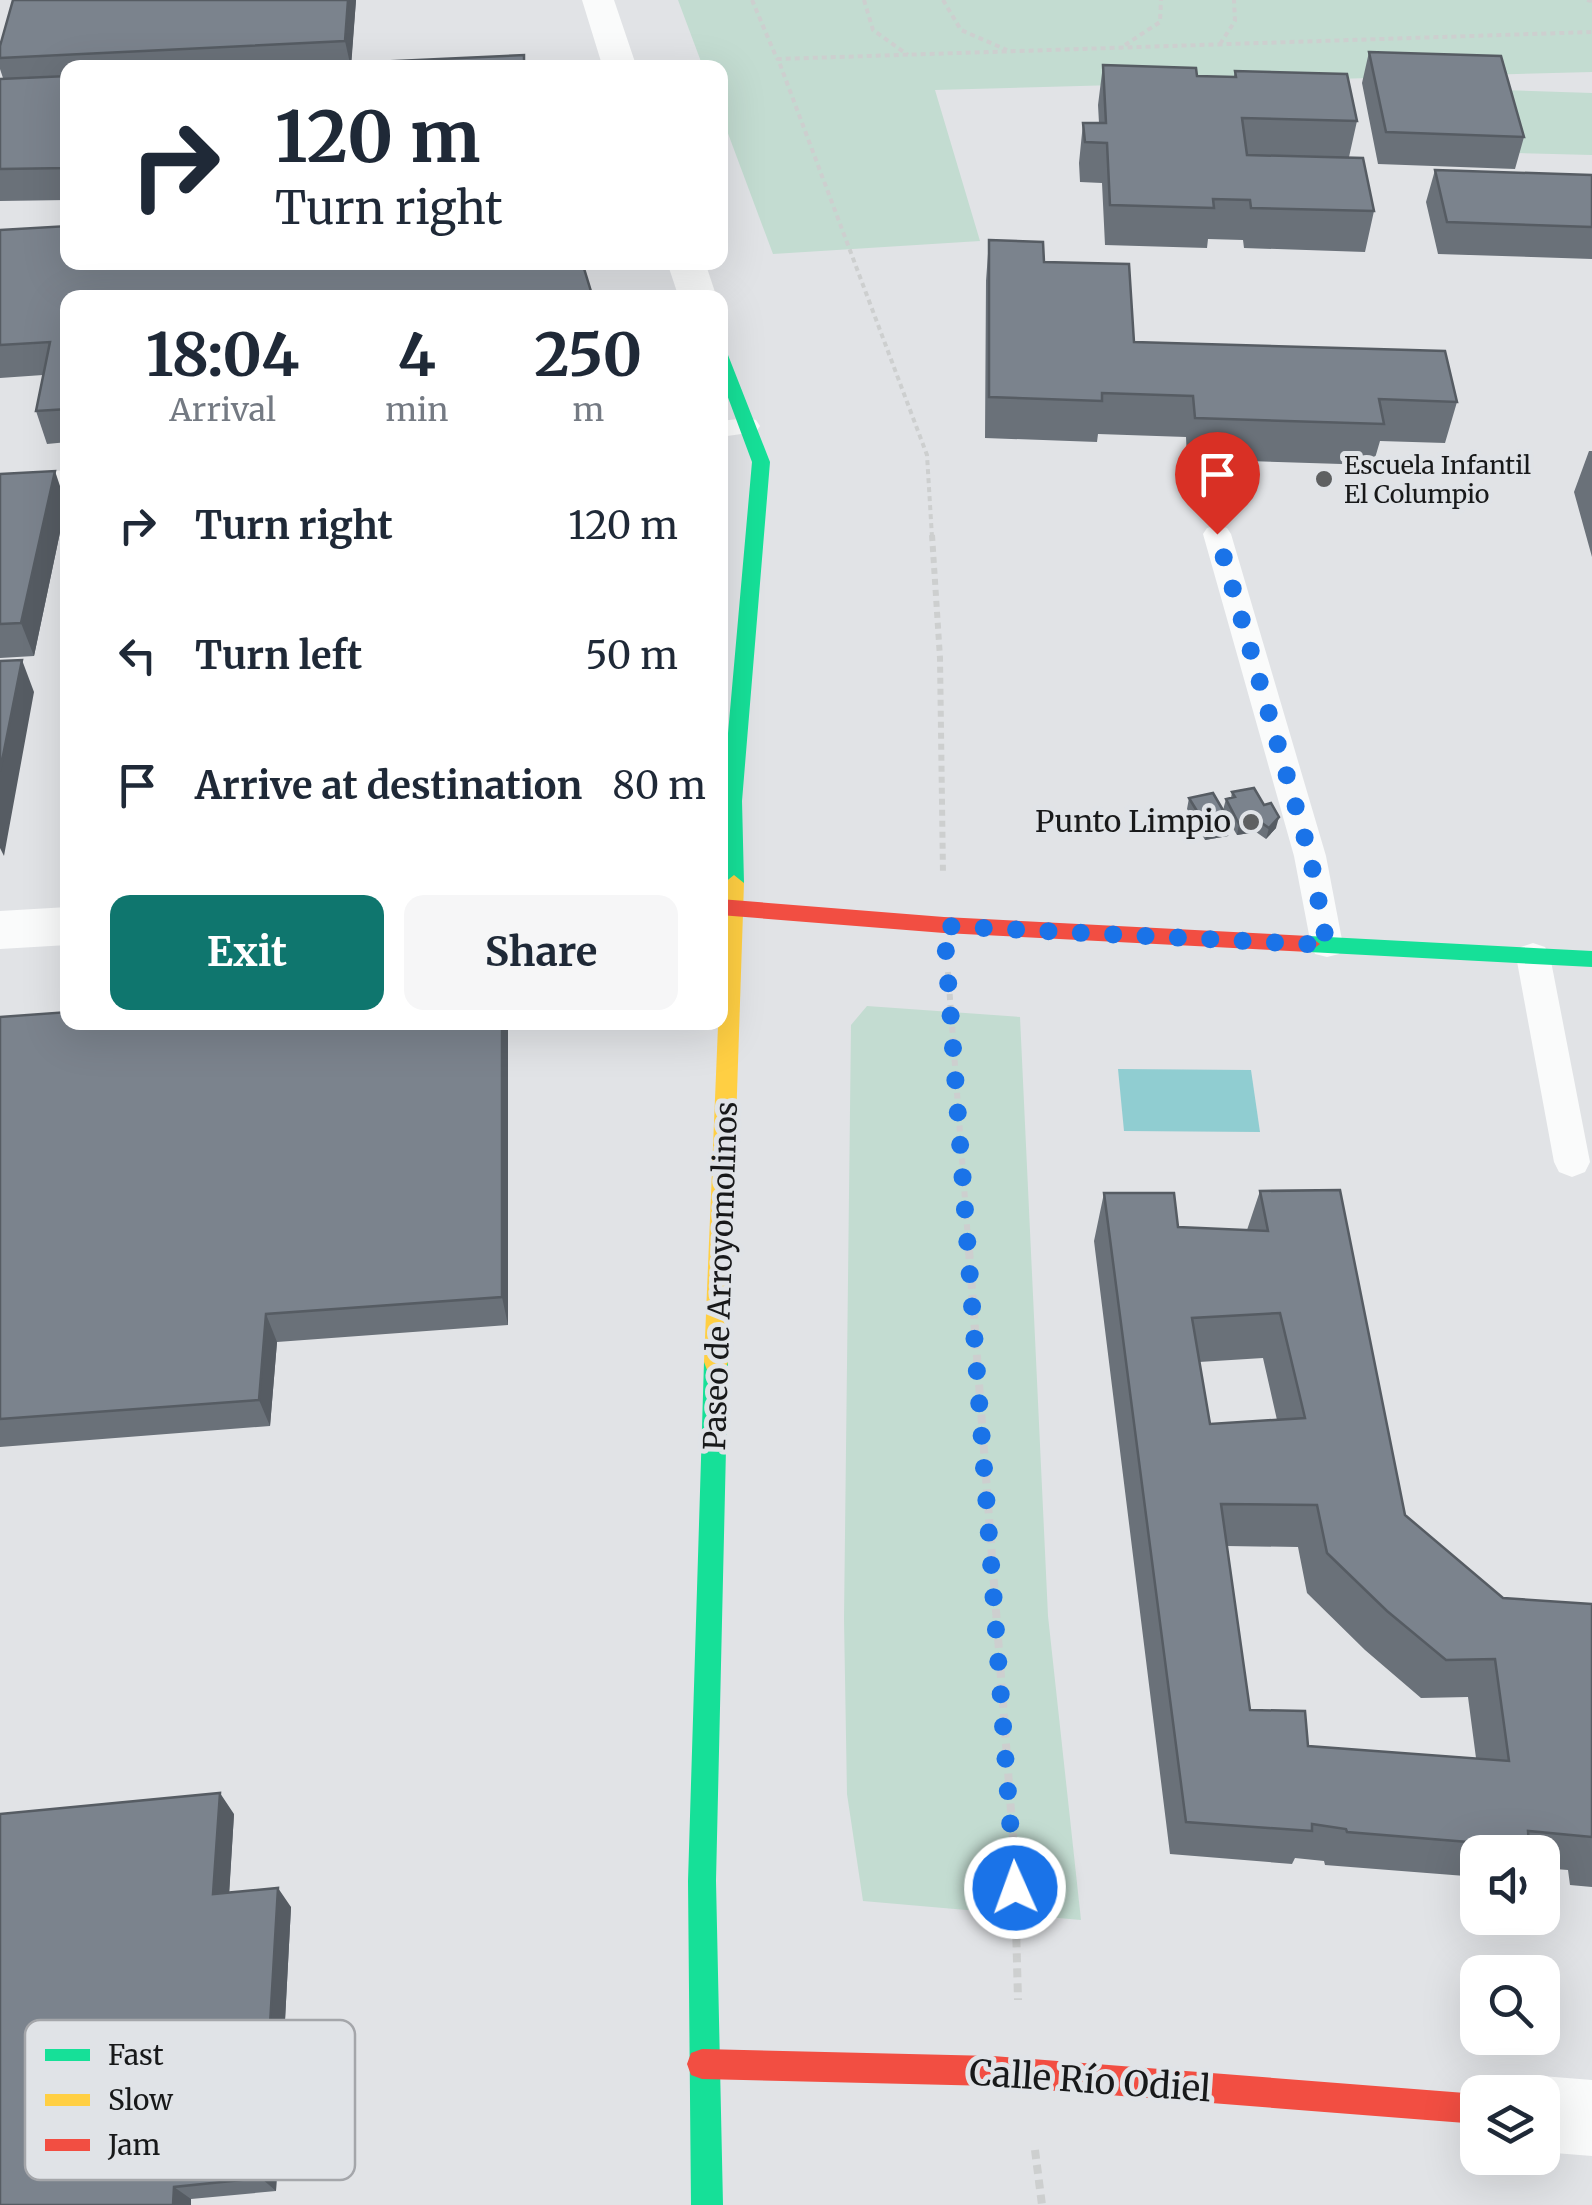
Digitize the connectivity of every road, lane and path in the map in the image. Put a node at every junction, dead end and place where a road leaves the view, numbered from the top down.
1 (598, 0) edge
2 (752, 0) edge
3 (864, 0) edge
4 (944, 0) edge
5 (1161, 0) edge
6 (1234, 0) edge
7 (1592, 32) edge
8 (1219, 46) junction
9 (1123, 47) junction
10 (1008, 50) junction
11 (909, 56) junction
12 (778, 59) junction
13 (617, 60) edge
14 (728, 397) edge
15 (734, 428) edge
16 (60, 479) edge
17 (0, 483) edge
18 (1217, 534) dead end
19 (728, 887) edge
20 (728, 908) edge
21 (60, 926) edge
22 (944, 926) junction
23 (0, 930) edge
24 (1327, 945) junction
25 (1533, 956) junction
26 (1592, 959) edge
27 (724, 1030) edge
28 (1572, 1162) dead end
29 (1018, 2000) dead end
30 (702, 2064) junction
31 (1460, 2108) edge
32 (1560, 2115) edge
33 (1592, 2118) edge
34 (1035, 2150) dead end
35 (707, 2205) edge
36 (1042, 2205) edge

1 - 13 street
2 - 12 path
3 - 11 path
4 - 10 path
5 - 9 path
6 - 8 path
7 - 8 path
8 - 9 path
9 - 10 path
10 - 11 path
11 - 12 path
12 - 22 path
14 - 15 street, Paseo de Arroyomolinos
15 - 19 street, Paseo de Arroyomolinos
16 - 17 lane
18 - 24 lane
20 - 22 street
21 - 23 street
22 - 24 street
22 - 29 path
24 - 25 street
25 - 26 street
25 - 28 lane
27 - 30 street, Paseo de Arroyomolinos
30 - 31 street, Calle Río Odiel
30 - 35 street, Paseo de Arroyomolinos
32 - 33 street
34 - 36 path

